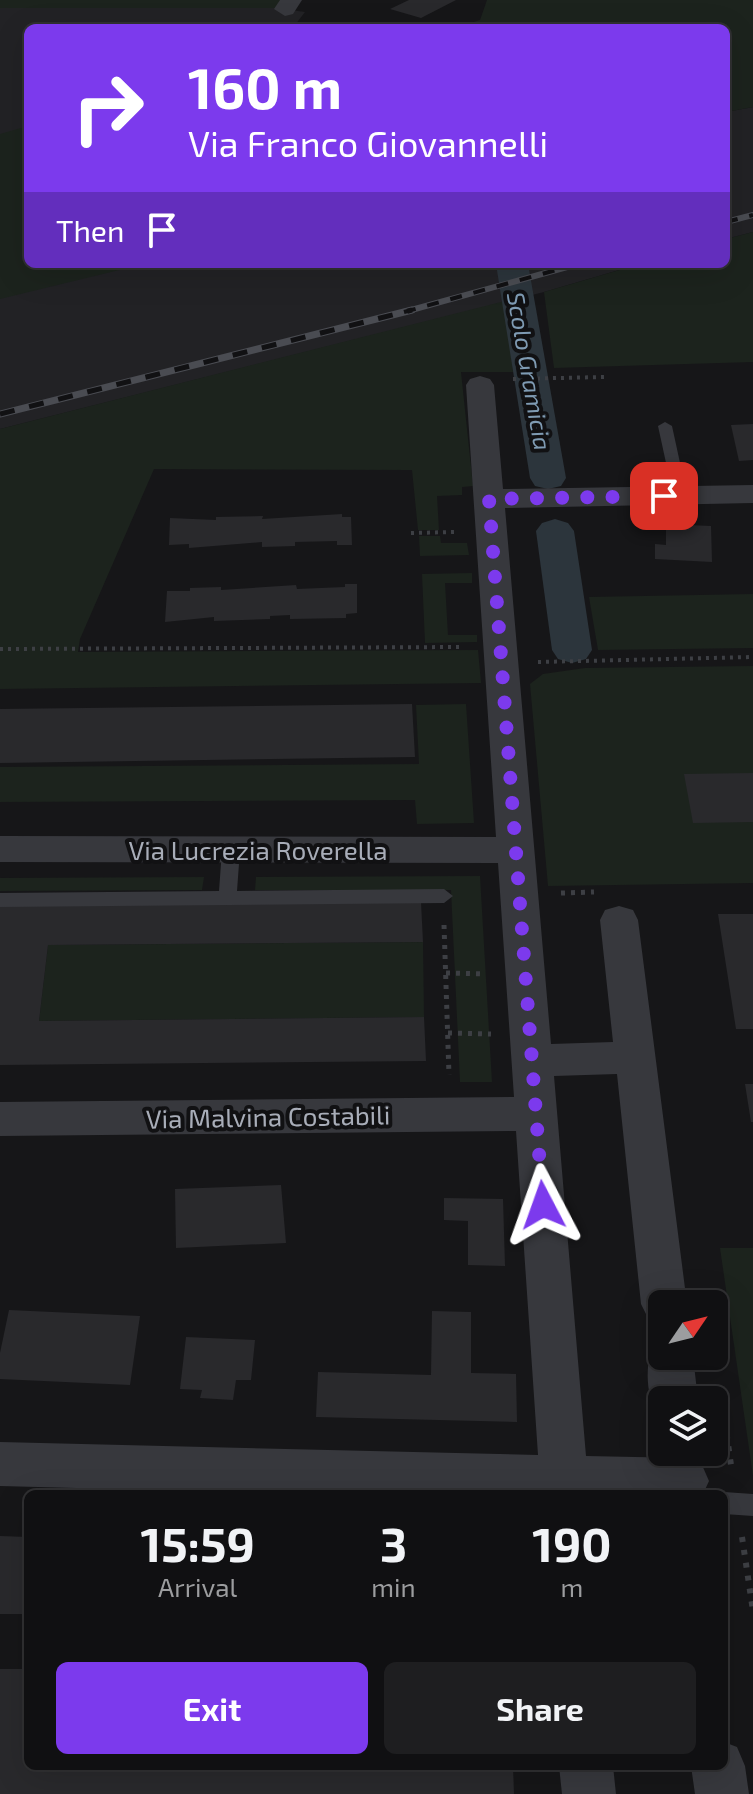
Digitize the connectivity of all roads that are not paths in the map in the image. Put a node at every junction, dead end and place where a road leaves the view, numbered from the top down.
1 (491, 382) road end
2 (665, 426) dead end
3 (753, 494) edge
4 (680, 495) junction
5 (489, 499) junction
6 (0, 849) edge
7 (231, 850) junction
8 (515, 850) junction
9 (444, 896) road end
10 (228, 898) junction
11 (0, 900) edge
12 (619, 920) dead end
13 (635, 1058) junction
14 (532, 1060) junction
15 (536, 1114) junction
16 (0, 1119) edge
17 (662, 1290) edge
18 (0, 1464) edge
19 (694, 1482) edge
20 (564, 1487) edge
21 (715, 1490) edge
22 (728, 1495) edge
23 (753, 1505) edge
24 (586, 1770) edge
25 (719, 1770) edge
26 (589, 1794) edge
27 (722, 1794) edge

1 - 5 street
2 - 4 lane
3 - 4 street
4 - 5 street
5 - 8 street
6 - 7 street, Via Lucrezia Roverella
7 - 8 street, Via Lucrezia Roverella
7 - 10 lane
8 - 14 street
9 - 10 lane
10 - 11 lane
12 - 13 street
13 - 14 street
13 - 17 street
14 - 15 street
15 - 16 street, Via Malvina Costabili
15 - 20 street
18 - 20 street
19 - 20 street
19 - 21 lane
22 - 23 lane
24 - 26 street
25 - 27 street

